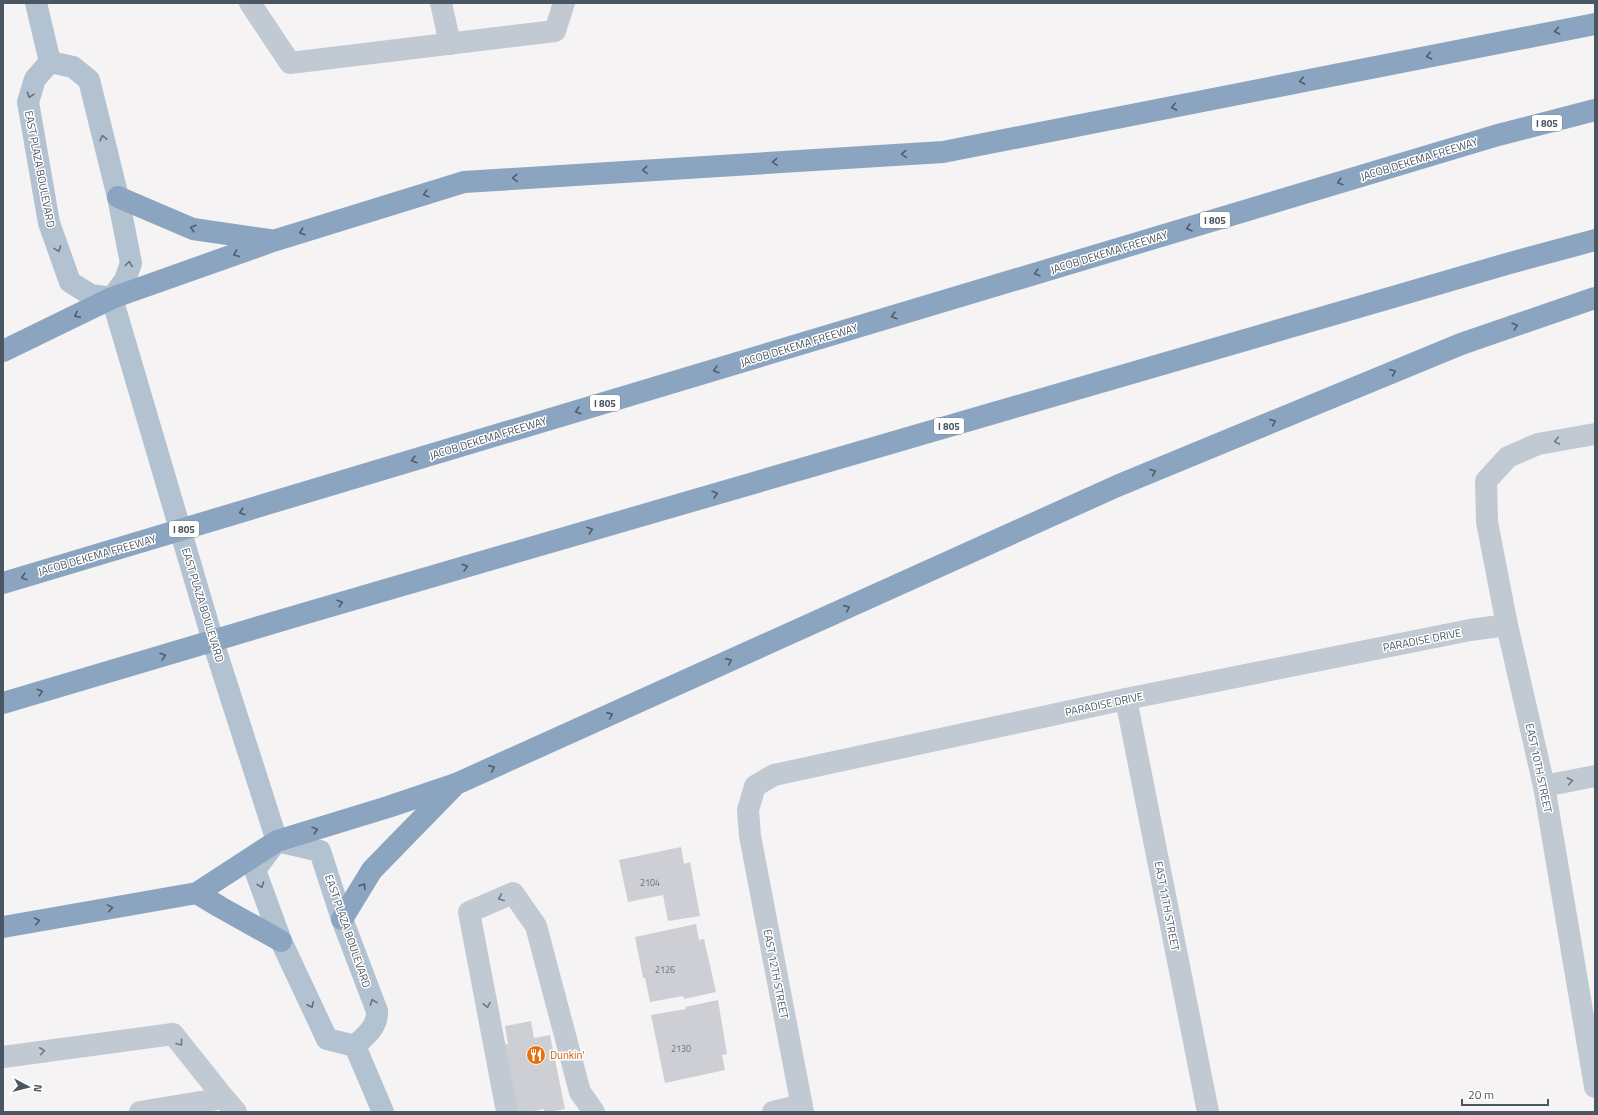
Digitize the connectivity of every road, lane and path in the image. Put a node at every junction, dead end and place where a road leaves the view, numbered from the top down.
1 (36, 3) edge
2 (250, 3) edge
3 (441, 3) edge
4 (564, 3) edge
5 (1595, 24) edge
6 (450, 44) junction
7 (50, 62) junction
8 (1595, 110) edge
9 (118, 197) junction
10 (1595, 240) edge
11 (273, 241) junction
12 (112, 298) junction
13 (1595, 298) edge
14 (3, 351) edge
15 (1595, 434) edge
16 (3, 583) edge
17 (1507, 626) junction
18 (1126, 699) junction
19 (3, 704) edge
20 (1595, 776) edge
21 (456, 784) junction
22 (1544, 786) junction
23 (750, 836) joint
24 (277, 841) junction
25 (197, 892) junction
26 (342, 919) junction
27 (3, 926) edge
28 (281, 941) junction
29 (355, 1046) junction
30 (3, 1057) edge
31 (1595, 1087) edge
32 (230, 1105) edge
33 (803, 1109) edge
34 (140, 1112) edge
35 (383, 1112) edge
36 (507, 1112) edge
37 (594, 1112) edge
38 (773, 1112) edge
39 (1208, 1112) edge

1 - 7 main road
2 - 6 street
3 - 6 street
4 - 6 street
5 -> 11 highway
9 -> 7 main road
7 -> 12 main road, EAST PLAZA BOULEVARD
8 -> 16 highway, JACOB DEKEMA FREEWAY / I 805
11 -> 9 highway
12 -> 9 main road
19 -> 10 highway, I 805
11 -> 12 highway
12 -> 14 highway
12 - 24 main road, EAST PLAZA BOULEVARD
21 -> 13 highway
15 -> 17 street, EAST 10TH STREET
17 - 18 street, PARADISE DRIVE
17 - 22 street, EAST 10TH STREET
18 - 23 street, PARADISE DRIVE
18 - 39 street, EAST 11TH STREET
22 -> 20 street
24 -> 21 highway
26 -> 21 highway
22 - 31 street, EAST 10TH STREET
23 - 33 street, EAST 12TH STREET
24 - 25 highway
24 - 26 main road, EAST PLAZA BOULEVARD
24 -> 28 main road
27 -> 25 highway
25 - 28 highway
29 -> 26 main road, EAST PLAZA BOULEVARD
28 -> 29 main road
29 - 35 main road
30 -> 32 street
32 - 34 street
33 - 38 street
37 -> 36 street

